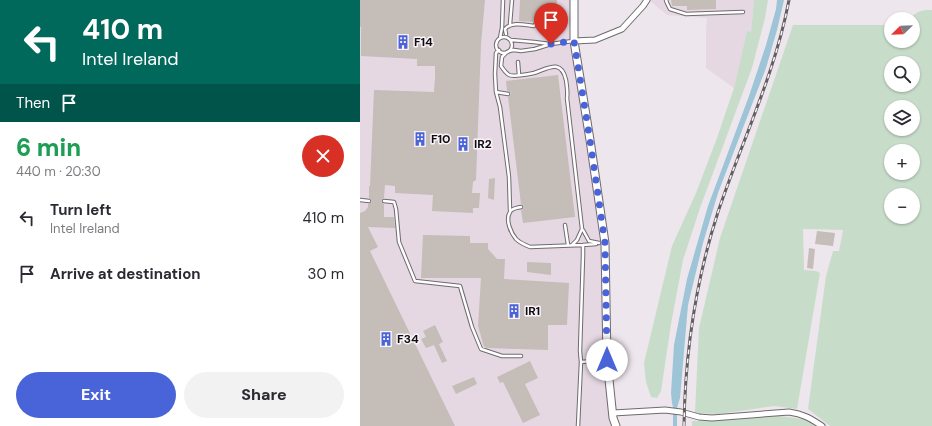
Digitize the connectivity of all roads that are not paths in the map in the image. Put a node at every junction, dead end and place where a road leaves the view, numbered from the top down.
1 (503, 0) edge
2 (512, 0) edge
3 (574, 0) edge
4 (647, 0) edge
5 (666, 0) edge
6 (743, 12) dead end
7 (537, 22) dead end
8 (510, 24) junction
9 (502, 28) junction
10 (506, 34) junction
11 (500, 39) junction
12 (510, 39) junction
13 (574, 41) junction
14 (551, 44) junction
15 (498, 50) junction
16 (508, 51) junction
17 (518, 62) dead end
18 (519, 75) junction
19 (496, 92) junction
20 (508, 94) dead end
21 (360, 200) edge
22 (369, 200) dead end
23 (384, 201) dead end
24 (521, 207) dead end
25 (510, 211) junction
26 (565, 225) dead end
27 (582, 229) junction
28 (568, 245) junction
29 (572, 245) junction
30 (583, 245) junction
31 (521, 356) dead end
32 (607, 360) junction
33 (581, 362) junction
34 (613, 413) junction
35 (578, 426) edge
36 (616, 426) edge
37 (822, 426) edge

1 - 9 lane
2 - 8 lane
3 - 13 main road
4 - 13 street
5 - 6 lane
7 - 8 lane
8 - 10 lane
9 - 10 lane
9 - 11 lane
10 - 12 lane
11 - 12 lane
11 - 15 lane
12 - 14 lane
12 - 16 lane
13 - 14 lane
13 - 32 main road
14 - 16 lane
15 - 16 lane
15 - 19 lane
16 - 18 lane
17 - 18 lane
18 - 27 lane
19 - 20 lane
19 - 25 lane
21 - 22 lane
23 - 31 lane
24 - 25 lane
25 - 28 lane
26 - 28 lane
27 - 29 lane
27 - 30 lane
28 - 29 lane
29 - 30 lane
30 - 33 lane
32 - 33 lane
32 - 34 main road
33 - 35 lane
34 - 36 main road
34 - 37 street

